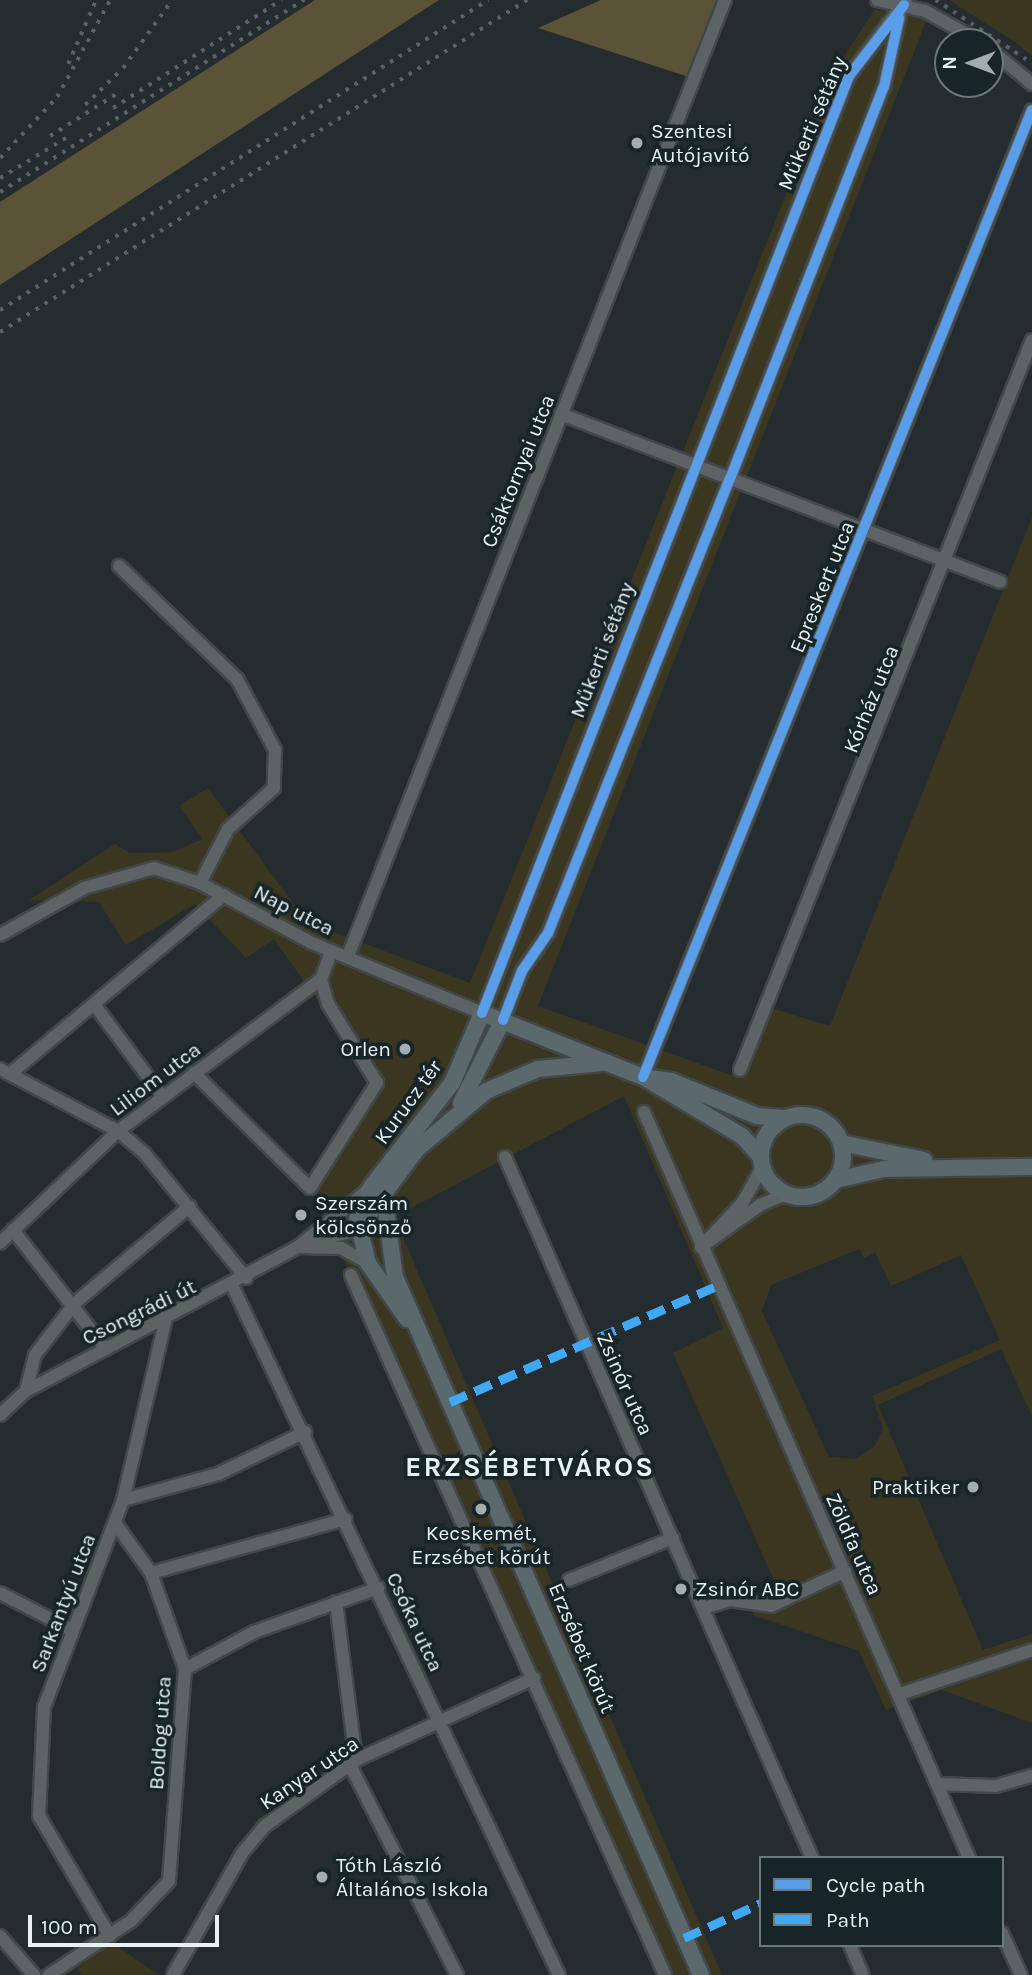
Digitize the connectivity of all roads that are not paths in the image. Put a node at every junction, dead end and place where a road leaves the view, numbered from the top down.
1 (725, 0) edge
2 (877, 0) edge
3 (905, 2) edge
4 (954, 28) edge
5 (860, 59) junction
6 (1004, 61) edge
7 (887, 71) junction
8 (1032, 84) edge
9 (1032, 110) edge
10 (1032, 340) edge
11 (561, 414) junction
12 (695, 465) junction
13 (730, 479) junction
14 (866, 531) junction
15 (947, 562) junction
16 (118, 566) dead end
17 (1000, 582) dead end
18 (200, 883) junction
19 (224, 895) junction
20 (0, 935) edge
21 (332, 951) junction
22 (348, 956) junction
23 (321, 979) junction
24 (96, 1007) junction
25 (482, 1013) junction
26 (503, 1020) junction
27 (608, 1063) junction
28 (740, 1070) dead end
29 (5, 1071) edge
30 (194, 1073) junction
31 (643, 1077) junction
32 (163, 1097) junction
33 (644, 1111) dead end
34 (785, 1118) junction
35 (447, 1121) junction
36 (118, 1131) junction
37 (841, 1143) junction
38 (505, 1157) dead end
39 (762, 1162) junction
40 (964, 1166) junction
41 (1032, 1167) edge
42 (836, 1180) junction
43 (377, 1192) junction
44 (786, 1194) junction
45 (190, 1206) junction
46 (13, 1230) junction
47 (357, 1230) junction
48 (0, 1243) edge
49 (298, 1247) junction
50 (701, 1247) junction
51 (368, 1264) junction
52 (351, 1275) dead end
53 (395, 1277) junction
54 (246, 1278) junction
55 (233, 1287) junction
56 (75, 1303) junction
57 (165, 1322) junction
58 (423, 1339) junction
59 (106, 1349) junction
60 (26, 1391) junction
61 (2, 1411) edge
62 (305, 1432) junction
63 (123, 1500) junction
64 (346, 1519) junction
65 (115, 1523) junction
66 (673, 1538) junction
67 (845, 1571) junction
68 (151, 1573) junction
69 (569, 1580) dead end
70 (378, 1588) junction
71 (0, 1593) edge
72 (336, 1602) junction
73 (704, 1608) junction
74 (72, 1630) junction
75 (1032, 1650) edge
76 (185, 1669) junction
77 (534, 1678) junction
78 (900, 1693) junction
79 (440, 1723) junction
80 (354, 1764) junction
81 (1032, 1776) edge
82 (937, 1784) junction
83 (811, 1856) edge
84 (968, 1856) edge
85 (0, 1936) edge
86 (110, 1936) junction
87 (1004, 1937) edge
88 (851, 1947) edge
89 (70, 1971) edge
90 (34, 1975) edge
91 (49, 1975) edge
92 (173, 1975) edge
93 (457, 1975) edge
94 (559, 1975) edge
95 (665, 1975) edge
96 (701, 1975) edge
97 (863, 1975) edge
98 (1021, 1975) edge

1 - 11 street, Csáktornyai utca
2 - 3 street
3 - 4 street
3 - 5 street, Műkerti sétány
3 - 7 street
5 - 7 street
5 - 12 street, Műkerti sétány
6 - 8 street
7 - 13 street
9 - 14 street, Epreskert utca
10 - 15 street, Kórház utca
11 - 12 street
11 - 22 street, Csáktornyai utca
12 - 13 street
12 - 25 street, Műkerti sétány
13 - 14 street
13 - 26 street
14 - 15 street
14 - 31 street, Epreskert utca
15 - 17 street
15 - 28 street, Kórház utca
16 - 18 street
18 - 19 street, Nap utca
18 - 20 street, Nap utca
19 - 21 street, Nap utca
19 - 24 street
21 - 22 street, Nap utca
21 - 23 street
22 - 25 street
23 - 30 street, Liliom utca
23 - 30 street, Kurucz tér
24 - 29 street
24 - 32 street
25 - 26 main road
25 - 43 main road, Kurucz tér
26 - 27 main road
26 - 35 main road
27 - 31 main road
27 - 35 main road
29 - 36 street
30 - 32 street, Liliom utca
31 - 34 main road
31 - 39 main road
32 - 36 street, Liliom utca
33 - 50 street, Zöldfa utca
34 - 37 main road
34 - 39 main road
35 - 43 main road, Kurucz tér
36 - 45 street
36 - 46 street, Liliom utca
37 - 40 main road
37 - 42 main road
38 - 66 street, Zsinór utca
39 - 44 main road
39 - 50 street
40 - 41 main road
40 - 42 main road
42 - 44 main road
43 - 47 main road, Kurucz tér
43 - 49 street, Csongrádi út
43 - 53 main road, Erzsébet körút
44 - 50 street
45 - 54 street
45 - 56 street
46 - 48 street, Liliom utca
46 - 56 street
47 - 49 street, Csongrádi út
47 - 51 main road, Erzsébet körút
47 - 53 main road
49 - 51 street
49 - 54 street, Csongrádi út
50 - 67 street, Zöldfa utca
51 - 58 main road, Erzsébet körút
52 - 77 street
53 - 58 main road, Erzsébet körút
54 - 55 street, Csongrádi út
55 - 57 street, Csongrádi út
55 - 62 street, Csóka utca
56 - 59 street
56 - 60 street
57 - 59 street, Csongrádi út
57 - 63 street, Sarkantyú utca
58 - 96 main road, Erzsébet körút
59 - 60 street, Csongrádi út
60 - 61 street, Csongrádi út
62 - 63 street
62 - 64 street, Csóka utca
63 - 65 street, Sarkantyú utca
64 - 68 street
64 - 70 street, Csóka utca
65 - 68 street, Boldog utca
65 - 74 street, Sarkantyú utca
66 - 69 street
66 - 73 street, Zsinór utca
67 - 73 street
67 - 78 street, Zöldfa utca
68 - 76 street, Boldog utca
70 - 72 street
70 - 79 street, Csóka utca
71 - 74 street
72 - 76 street
72 - 80 street
73 - 83 street, Zsinór utca
74 - 86 street, Sarkantyú utca
75 - 78 street
76 - 86 street, Boldog utca
77 - 79 street, Kanyar utca
77 - 95 street
78 - 82 street, Zöldfa utca
79 - 80 street, Kanyar utca
79 - 94 street, Csóka utca
80 - 92 street, Kanyar utca
80 - 93 street
81 - 82 street
82 - 84 street, Zöldfa utca
85 - 90 street
86 - 89 street, Boldog utca
87 - 98 street
88 - 97 street
89 - 91 street, Boldog utca

